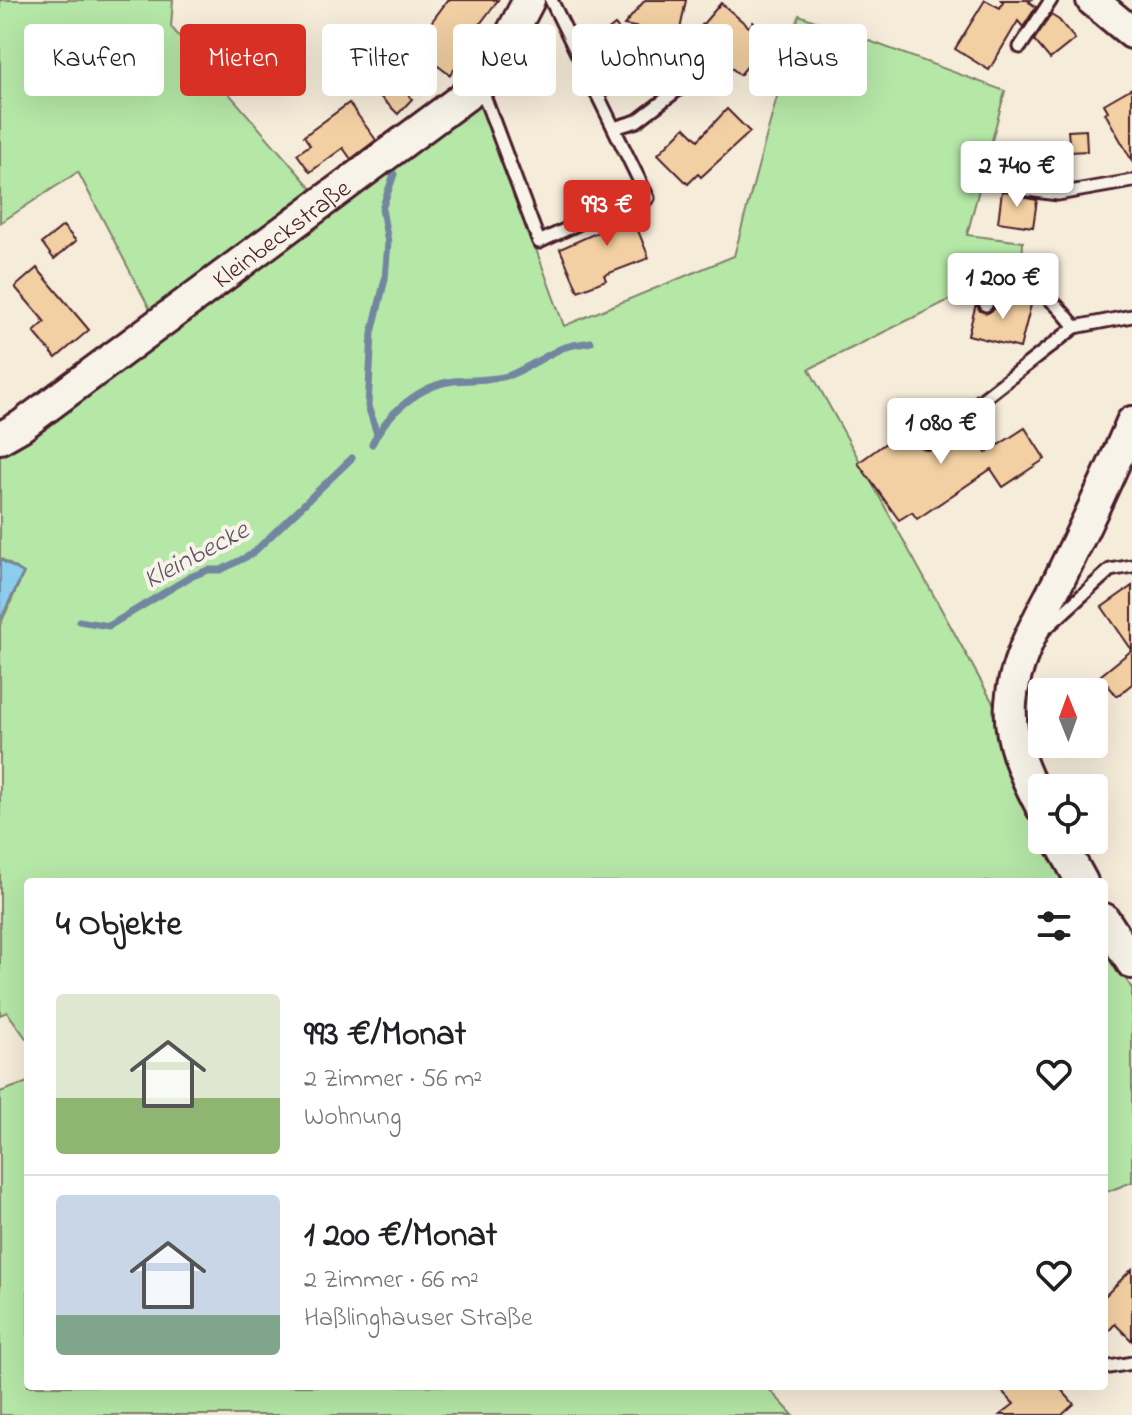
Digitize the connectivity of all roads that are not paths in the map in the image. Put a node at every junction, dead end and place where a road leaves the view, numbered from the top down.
1 (529, 0) edge
2 (551, 0) edge
3 (1051, 0) edge
4 (1092, 0) edge
5 (516, 24) edge
6 (1132, 33) edge
7 (1020, 47) dead end
8 (465, 96) edge
9 (484, 96) edge
10 (670, 96) edge
11 (614, 128) junction
12 (1132, 181) edge
13 (1028, 190) dead end
14 (648, 198) dead end
15 (603, 212) dead end
16 (986, 305) dead end
17 (1132, 316) edge
18 (1075, 327) junction
19 (1132, 422) edge
20 (0, 438) edge
21 (928, 442) dead end
22 (1132, 566) edge
23 (1028, 644) junction
24 (1028, 778) edge
25 (1067, 854) edge
26 (1080, 878) edge
27 (1108, 925) edge
28 (1132, 963) edge
29 (1132, 1363) edge
30 (1108, 1367) edge

1 - 5 street, Kleinbeckstraße
2 - 11 lane
3 - 7 lane
4 - 6 street
8 - 20 street, Kleinbeckstraße
9 - 15 lane
10 - 11 lane
11 - 14 lane
12 - 13 lane
16 - 18 lane
17 - 18 lane
18 - 21 lane
19 - 23 street
22 - 23 lane
23 - 24 street
25 - 26 street
27 - 28 street
29 - 30 lane

